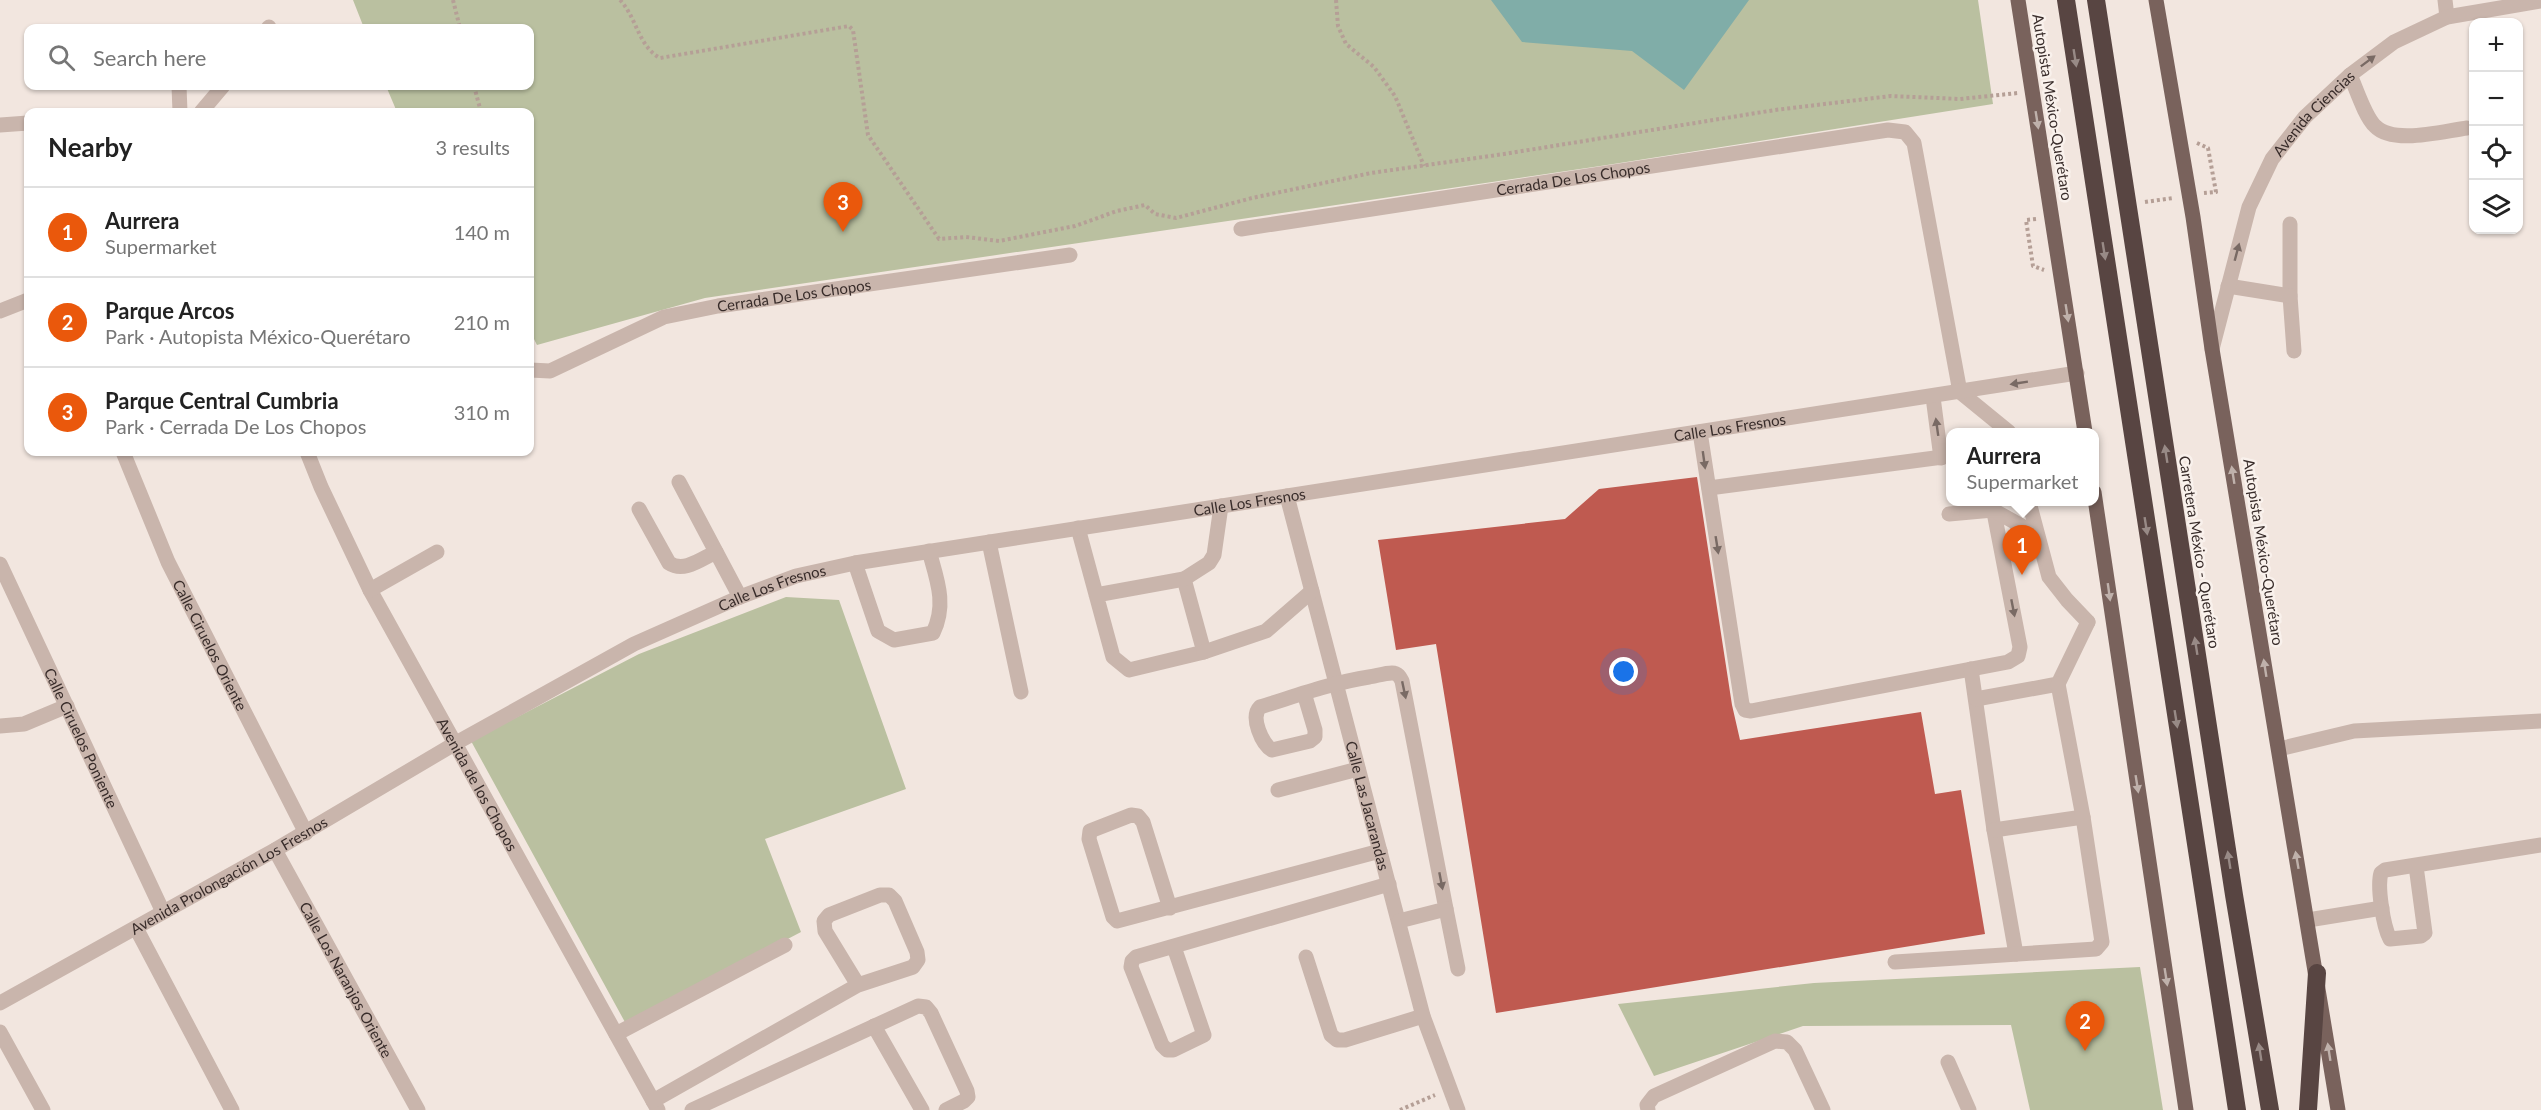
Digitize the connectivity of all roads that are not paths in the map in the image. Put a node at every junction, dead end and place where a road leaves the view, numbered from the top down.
1 (2018, 0) edge
2 (2066, 0) edge
3 (2096, 0) edge
4 (2157, 0) edge
5 (2445, 0) edge
6 (2541, 1) edge
7 (2505, 3) edge
8 (2447, 17) junction
9 (2350, 75) junction
10 (179, 90) edge
11 (220, 90) edge
12 (180, 108) edge
13 (204, 108) edge
14 (24, 123) edge
15 (0, 125) edge
16 (2467, 128) dead end
17 (2290, 224) dead end
18 (1240, 229) dead end
19 (1070, 255) dead end
20 (2228, 286) junction
21 (2290, 296) junction
22 (24, 302) edge
23 (0, 311) edge
24 (2212, 349) junction
25 (2294, 351) dead end
26 (534, 370) edge
27 (2077, 374) junction
28 (1960, 392) junction
29 (1933, 397) junction
30 (2003, 428) edge
31 (2084, 428) edge
32 (1700, 432) junction
33 (125, 456) edge
34 (309, 456) edge
35 (1946, 457) edge
36 (679, 482) dead end
37 (1709, 488) junction
38 (1287, 496) junction
39 (1221, 506) junction
40 (1993, 506) edge
41 (2030, 506) edge
42 (2096, 506) edge
43 (639, 509) dead end
44 (1949, 514) dead end
45 (1078, 528) junction
46 (2036, 534) junction
47 (988, 542) junction
48 (929, 551) junction
49 (437, 552) dead end
50 (716, 552) junction
51 (855, 563) junction
52 (0, 564) edge
53 (1184, 579) junction
54 (370, 590) junction
55 (1312, 591) junction
56 (1096, 595) junction
57 (740, 597) junction
58 (2112, 616) junction
59 (2088, 622) junction
60 (1204, 652) junction
61 (1971, 669) junction
62 (1336, 683) junction
63 (2058, 684) junction
64 (1021, 692) dead end
65 (1304, 693) dead end
66 (1976, 699) junction
67 (67, 706) junction
68 (2541, 721) edge
69 (0, 726) edge
70 (456, 743) junction
71 (2279, 750) junction
72 (1358, 769) junction
73 (1278, 790) dead end
74 (2083, 817) junction
75 (1994, 830) junction
76 (306, 833) junction
77 (2541, 845) edge
78 (275, 850) junction
79 (1380, 851) junction
80 (2416, 866) junction
81 (1389, 884) junction
82 (1170, 908) junction
83 (2382, 908) junction
84 (1446, 909) junction
85 (163, 912) junction
86 (2308, 920) junction
87 (1399, 921) junction
88 (136, 928) junction
89 (785, 945) dead end
90 (1174, 947) junction
91 (2016, 954) junction
92 (1306, 957) dead end
93 (1895, 962) dead end
94 (1458, 969) dead end
95 (2317, 973) junction
96 (858, 985) junction
97 (0, 1003) edge
98 (1423, 1016) junction
99 (874, 1026) junction
100 (0, 1032) edge
101 (616, 1034) junction
102 (1948, 1062) dead end
103 (655, 1106) edge
104 (2338, 1108) edge
105 (43, 1110) edge
106 (232, 1110) edge
107 (418, 1110) edge
108 (692, 1110) edge
109 (922, 1110) edge
110 (946, 1110) edge
111 (1458, 1110) edge
112 (1648, 1110) edge
113 (1823, 1110) edge
114 (1969, 1110) edge
115 (2186, 1110) edge
116 (2237, 1110) edge
117 (2270, 1110) edge
118 (2308, 1110) edge

1 -> 27 main road, Autopista México-Querétaro
2 -> 116 highway
117 -> 3 highway, Carretera México - Querétaro
4 - 24 main road, Autopista México-Querétaro
5 - 8 street
6 - 7 street, Avenida Ciencias
7 - 8 street, Avenida Ciencias
9 -> 8 street, Avenida Ciencias
9 - 16 street
20 -> 9 street, Avenida Ciencias
10 - 12 street
11 - 13 street
14 - 15 street
17 - 21 street
18 - 28 street, Cerrada De Los Chopos
19 - 26 street, Cerrada De Los Chopos
20 - 21 street
20 - 24 street, Avenida Ciencias
21 - 25 street
22 - 23 street
71 -> 24 main road, Autopista México-Querétaro
27 -> 28 street, Calle Los Fresnos
27 - 31 main road, Autopista México-Querétaro
28 - 29 street, Calle Los Fresnos
28 - 30 street
29 - 32 street, Calle Los Fresnos
35 -> 29 street
32 -> 37 street
32 - 38 street, Calle Los Fresnos
33 - 76 street, Calle Ciruelos Oriente
34 - 54 street, Avenida de los Chopos
35 - 37 street
36 - 50 street
37 -> 61 street
38 - 39 street, Calle Los Fresnos
38 - 55 street, Calle Las Jacarandas
39 - 45 street, Calle Los Fresnos
39 - 53 street
40 - 44 street
40 - 46 street
40 -> 61 street
41 - 46 street
42 -> 58 main road
43 - 50 street
45 - 47 street, Calle Los Fresnos
45 - 56 street
46 - 59 street
47 - 48 street, Calle Los Fresnos
47 - 64 street
48 - 51 street, Calle Los Fresnos
48 - 51 street
49 - 54 street
50 - 57 street
51 - 57 street, Calle Los Fresnos
52 - 67 street, Calle Ciruelos Poniente
53 - 56 street
53 - 60 street
54 - 70 street, Avenida de los Chopos
55 - 60 street
55 - 62 street, Calle Las Jacarandas
56 - 60 street
57 - 70 street, Calle Los Fresnos
58 - 59 street
58 -> 115 main road
59 - 63 street
61 - 66 street
62 - 65 street
62 - 72 street, Calle Las Jacarandas
62 -> 84 street
63 - 66 street
63 - 74 street
66 - 75 street
67 - 69 street
67 - 85 street, Calle Ciruelos Poniente
68 - 71 street
70 - 76 street, Avenida Prolongación Los Fresnos
70 - 101 street, Avenida de los Chopos
86 -> 71 main road, Autopista México-Querétaro
72 - 73 street
72 - 79 street, Calle Las Jacarandas
74 - 75 street
74 - 91 street
75 - 91 street
76 - 78 street, Avenida Prolongación Los Fresnos
77 - 80 street
78 - 85 street, Avenida Prolongación Los Fresnos
78 - 107 street, Calle Los Naranjos Oriente
79 - 81 street, Calle Las Jacarandas
79 - 82 street
80 - 83 street
80 - 83 street
81 - 87 street, Calle Las Jacarandas
81 - 90 street
82 - 82 street
83 - 86 street
84 - 87 street
84 - 94 street
85 - 88 street, Avenida Prolongación Los Fresnos
86 - 95 main road, Autopista México-Querétaro
87 - 98 street, Calle Las Jacarandas
88 - 97 street, Avenida Prolongación Los Fresnos
88 - 106 street
89 - 101 street
90 - 90 street
91 - 93 street
92 - 98 street
104 -> 95 main road, Autopista México-Querétaro
95 - 118 highway
96 - 96 street
96 - 103 street
98 - 111 street, Calle Las Jacarandas
99 - 108 street
99 - 109 street
99 - 110 street
100 - 105 street
101 - 103 street, Avenida de los Chopos
102 - 114 street
112 - 113 street

